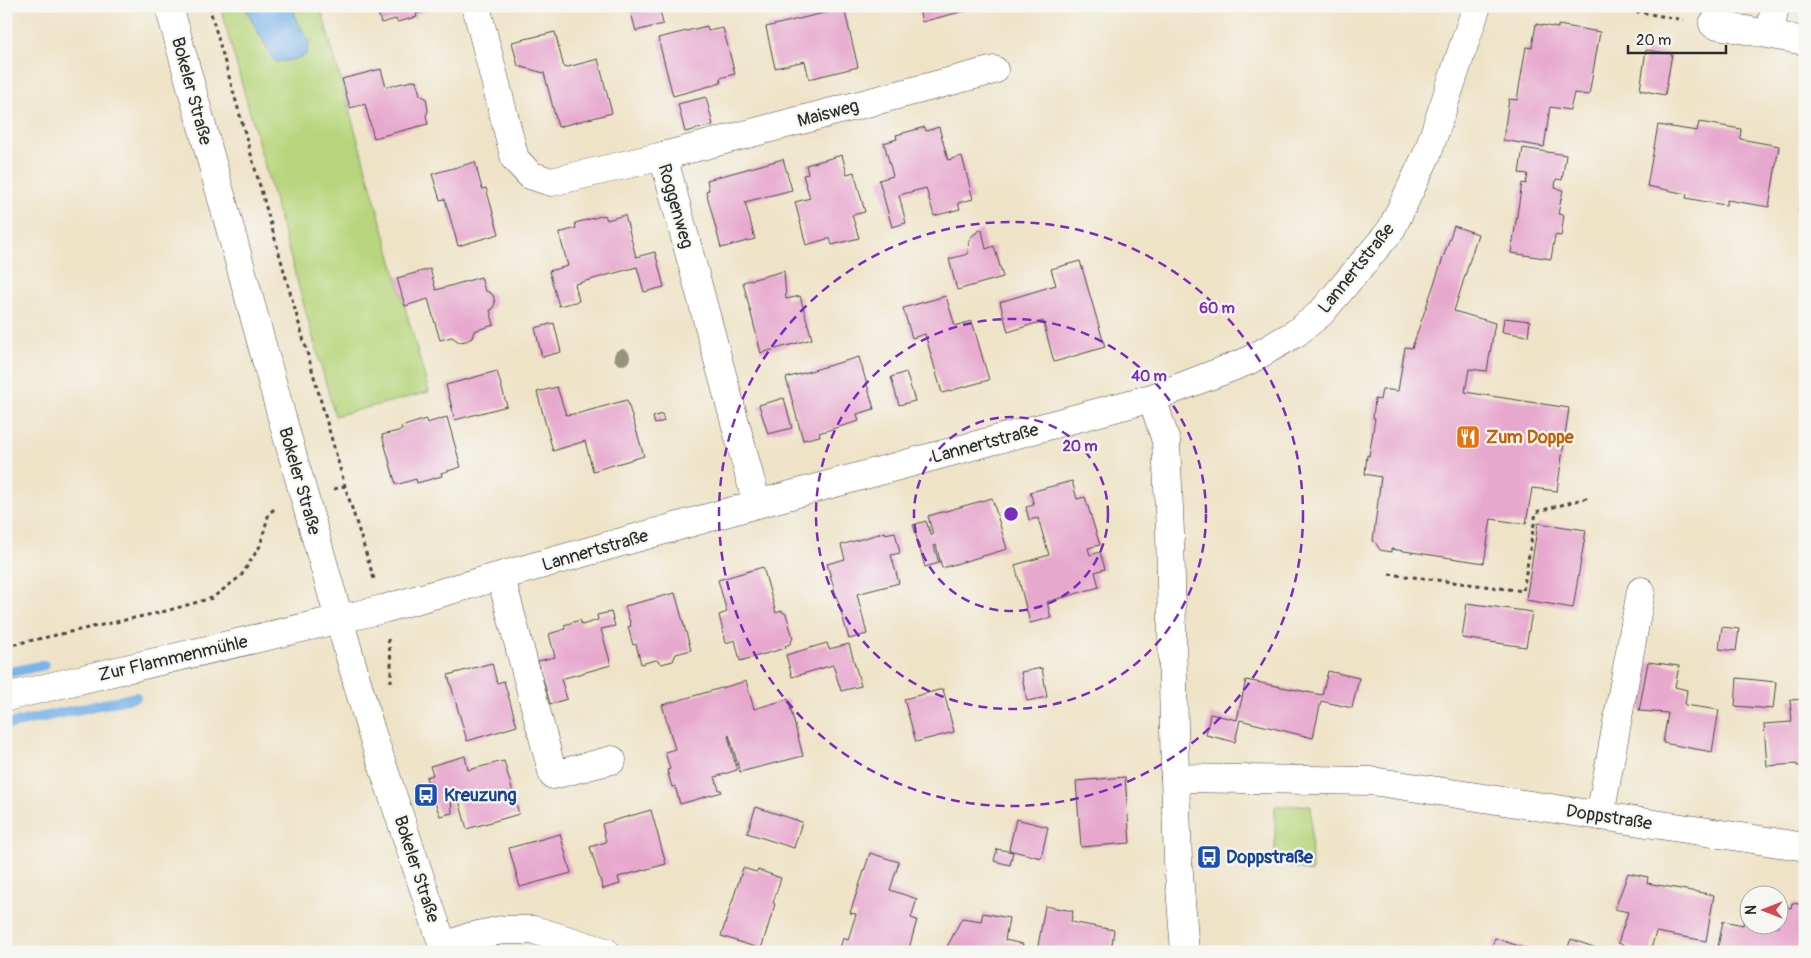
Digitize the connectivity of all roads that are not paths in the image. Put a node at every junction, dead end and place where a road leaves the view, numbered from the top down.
1 (169, 6) edge
2 (476, 6) edge
3 (1477, 6) edge
4 (1775, 6) edge
5 (1713, 24) road end
6 (1770, 34) junction
7 (1805, 41) edge
8 (994, 70) dead end
9 (663, 156) junction
10 (1152, 398) junction
11 (757, 504) junction
12 (501, 577) junction
13 (1641, 591) dead end
14 (340, 619) junction
15 (6, 697) edge
16 (612, 760) dead end
17 (1174, 778) junction
18 (1600, 816) junction
19 (1805, 845) edge
20 (444, 949) edge
21 (606, 952) edge
22 (1185, 952) edge

1 - 14 street, Bokeler Straße
2 - 9 street, Roggenweg
3 - 10 street, Lannertstraße
4 - 6 street
5 - 6 street
6 - 7 street
8 - 9 street, Maisweg
9 - 11 street, Roggenweg
10 - 11 street, Lannertstraße
10 - 17 street
11 - 12 street, Lannertstraße
12 - 14 street, Lannertstraße
12 - 16 street
13 - 18 street
14 - 15 street, Zur Flammenmühle
14 - 20 street, Bokeler Straße
17 - 18 street, Doppstraße
17 - 22 street
18 - 19 street, Doppstraße
20 - 21 street

